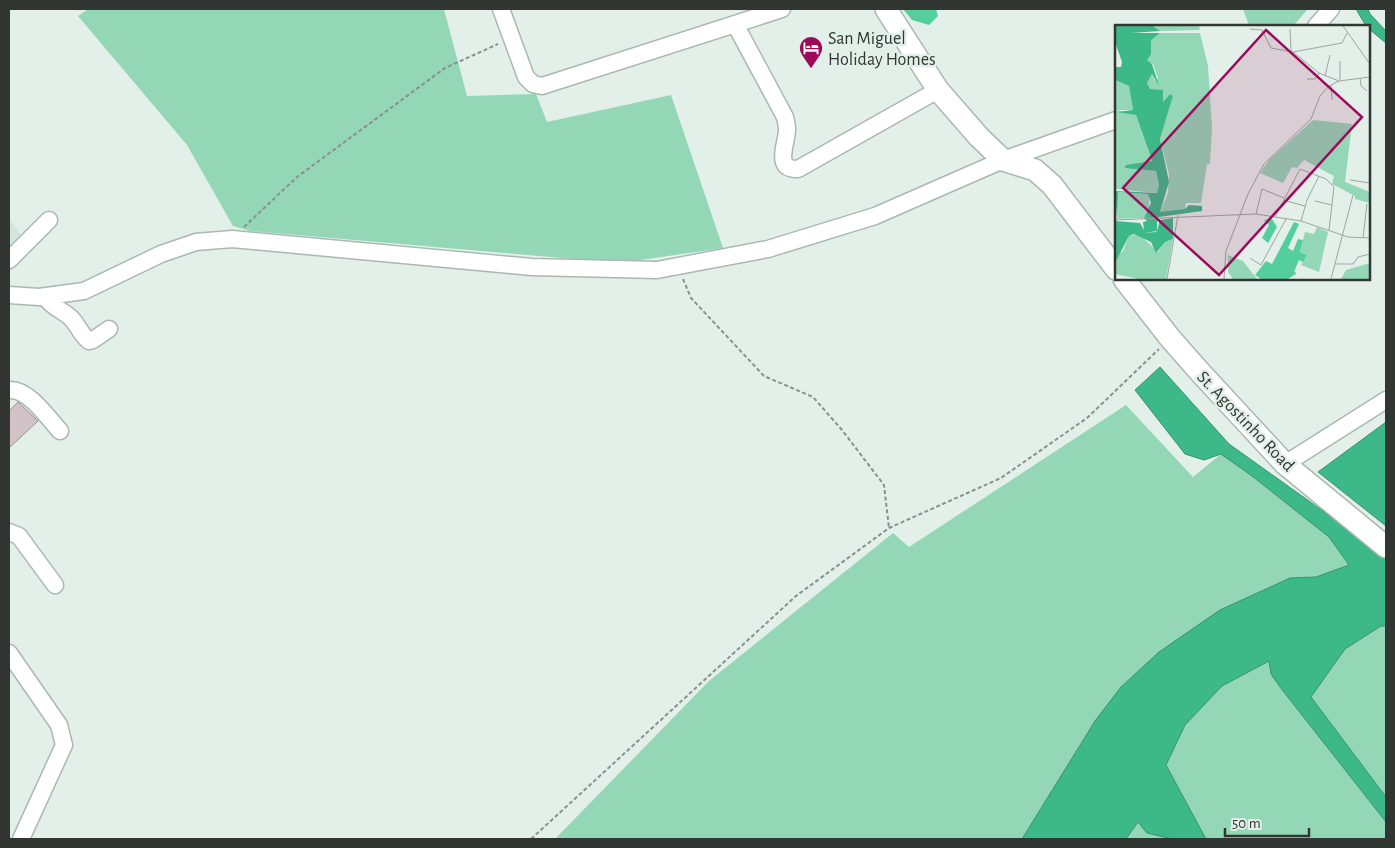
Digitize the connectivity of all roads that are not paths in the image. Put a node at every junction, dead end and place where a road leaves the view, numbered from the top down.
1 (501, 9) edge
2 (782, 9) edge
3 (886, 9) edge
4 (1332, 9) edge
5 (749, 14) edge
6 (735, 24) junction
7 (1317, 25) edge
8 (938, 90) junction
9 (1115, 120) edge
10 (1003, 160) junction
11 (49, 220) dead end
12 (9, 260) edge
13 (1115, 268) edge
14 (1125, 280) edge
15 (9, 295) edge
16 (45, 297) junction
17 (109, 329) dead end
18 (9, 390) edge
19 (1386, 400) edge
20 (60, 431) dead end
21 (1284, 464) junction
22 (9, 532) edge
23 (1386, 546) edge
24 (55, 585) dead end
25 (9, 653) edge
26 (21, 839) edge

1 - 6 street
2 - 5 street
3 - 8 main road
4 - 7 street
5 - 6 street
6 - 8 street
8 - 10 main road
9 - 10 street
10 - 13 main road
10 - 16 street
11 - 12 street
14 - 21 main road, St. Agostinho Road
15 - 16 street
16 - 17 street
18 - 20 street
19 - 21 street
21 - 23 main road, St. Agostinho Road
22 - 24 street
25 - 26 street

